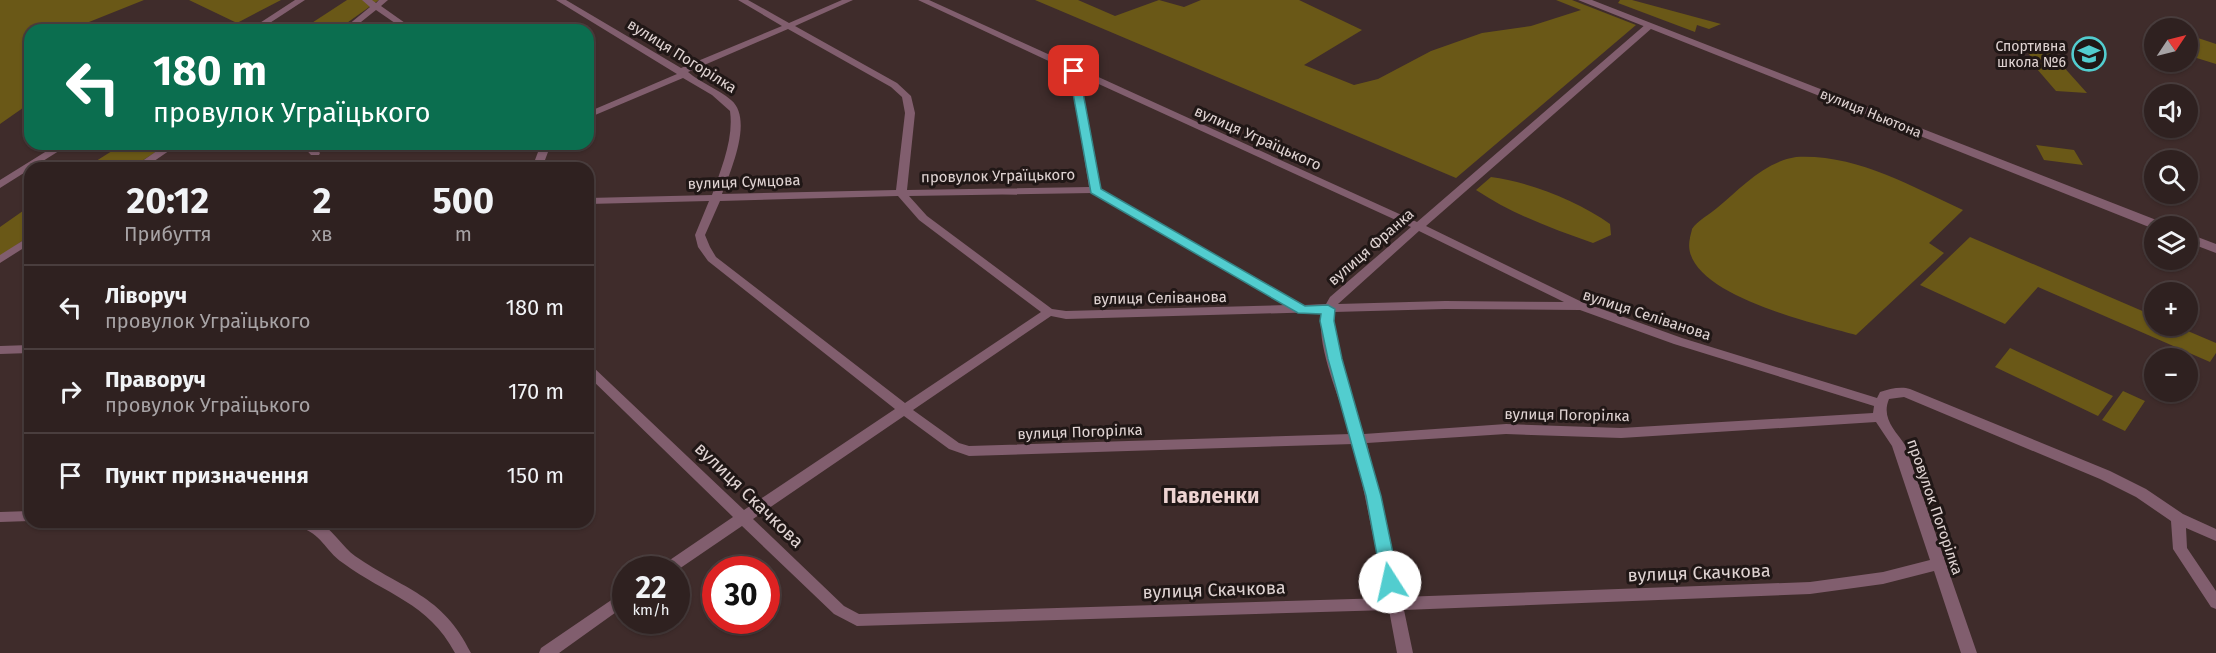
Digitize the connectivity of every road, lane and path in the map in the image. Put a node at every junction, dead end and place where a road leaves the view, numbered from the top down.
1 (302, 0) edge
2 (366, 0) edge
3 (384, 0) edge
4 (560, 0) edge
5 (742, 0) edge
6 (849, 0) edge
7 (922, 0) edge
8 (1583, 0) edge
9 (376, 6) junction
10 (263, 24) edge
11 (354, 24) edge
12 (402, 24) edge
13 (788, 25) junction
14 (1649, 26) junction
15 (1074, 71) junction
16 (683, 73) junction
17 (594, 113) edge
18 (55, 150) edge
19 (164, 150) edge
20 (312, 150) edge
21 (315, 153) dead end
22 (36, 162) edge
23 (146, 162) edge
24 (24, 170) edge
25 (0, 185) edge
26 (1095, 190) junction
27 (901, 192) junction
28 (718, 198) junction
29 (594, 201) edge
30 (2144, 220) edge
31 (1419, 227) junction
32 (2198, 242) edge
33 (24, 243) edge
34 (2216, 249) edge
35 (0, 260) edge
36 (1581, 306) junction
37 (1328, 309) junction
38 (1303, 310) junction
39 (1049, 312) junction
40 (24, 349) edge
41 (0, 350) edge
42 (594, 375) edge
43 (905, 410) junction
44 (1879, 410) junction
45 (1359, 439) junction
46 (24, 516) edge
47 (0, 517) edge
48 (746, 518) junction
49 (2178, 518) junction
50 (324, 528) edge
51 (2216, 535) edge
52 (688, 556) edge
53 (1937, 564) junction
54 (2216, 603) edge
55 (1394, 604) junction
56 (612, 606) edge
57 (463, 653) edge
58 (547, 653) edge
59 (1405, 653) edge
60 (1969, 653) edge

1 - 10 street
2 - 9 street
3 - 9 street
4 - 16 street, вулиця Погорілка
5 - 13 street
6 - 13 street
7 - 15 street, вулиця Уграїцького
8 - 14 street, вулиця Ньютона
9 - 11 street
9 - 12 street
13 - 16 street
13 - 27 street
14 - 30 street, вулиця Ньютона
14 - 31 street, вулиця Франка
15 - 26 street, провулок Уграїцького
15 - 31 street, вулиця Уграїцького
16 - 17 street
16 - 28 street, вулиця Погорілка
18 - 22 street
19 - 23 street
20 - 21 street
24 - 25 street
26 - 27 street, провулок Уграїцького
26 - 38 street, провулок Уграїцького
27 - 28 street, вулиця Сумцова
27 - 39 street
28 - 29 street, вулиця Сумцова
28 - 43 street, вулиця Погорілка
31 - 36 street, вулиця Уграїцького
31 - 37 street, вулиця Франка
32 - 34 street
33 - 35 street
36 - 37 street, вулиця Селіванова
36 - 44 street, вулиця Селіванова
37 - 38 street, вулиця Селіванова
37 - 45 street, вулиця Франка
38 - 39 street, вулиця Селіванова
39 - 43 street
40 - 41 street
42 - 48 street, вулиця Скачкова
43 - 45 street, вулиця Погорілка
43 - 48 street
44 - 45 street, вулиця Погорілка
44 - 49 street
44 - 53 street, провулок Погорілка
45 - 55 street, вулиця Франка
46 - 47 street
48 - 52 street
48 - 55 street, вулиця Скачкова
49 - 51 street
49 - 54 street
50 - 57 street
53 - 55 street, вулиця Скачкова
53 - 60 street, провулок Погорілка
55 - 59 street, вулиця Франка
56 - 58 street

